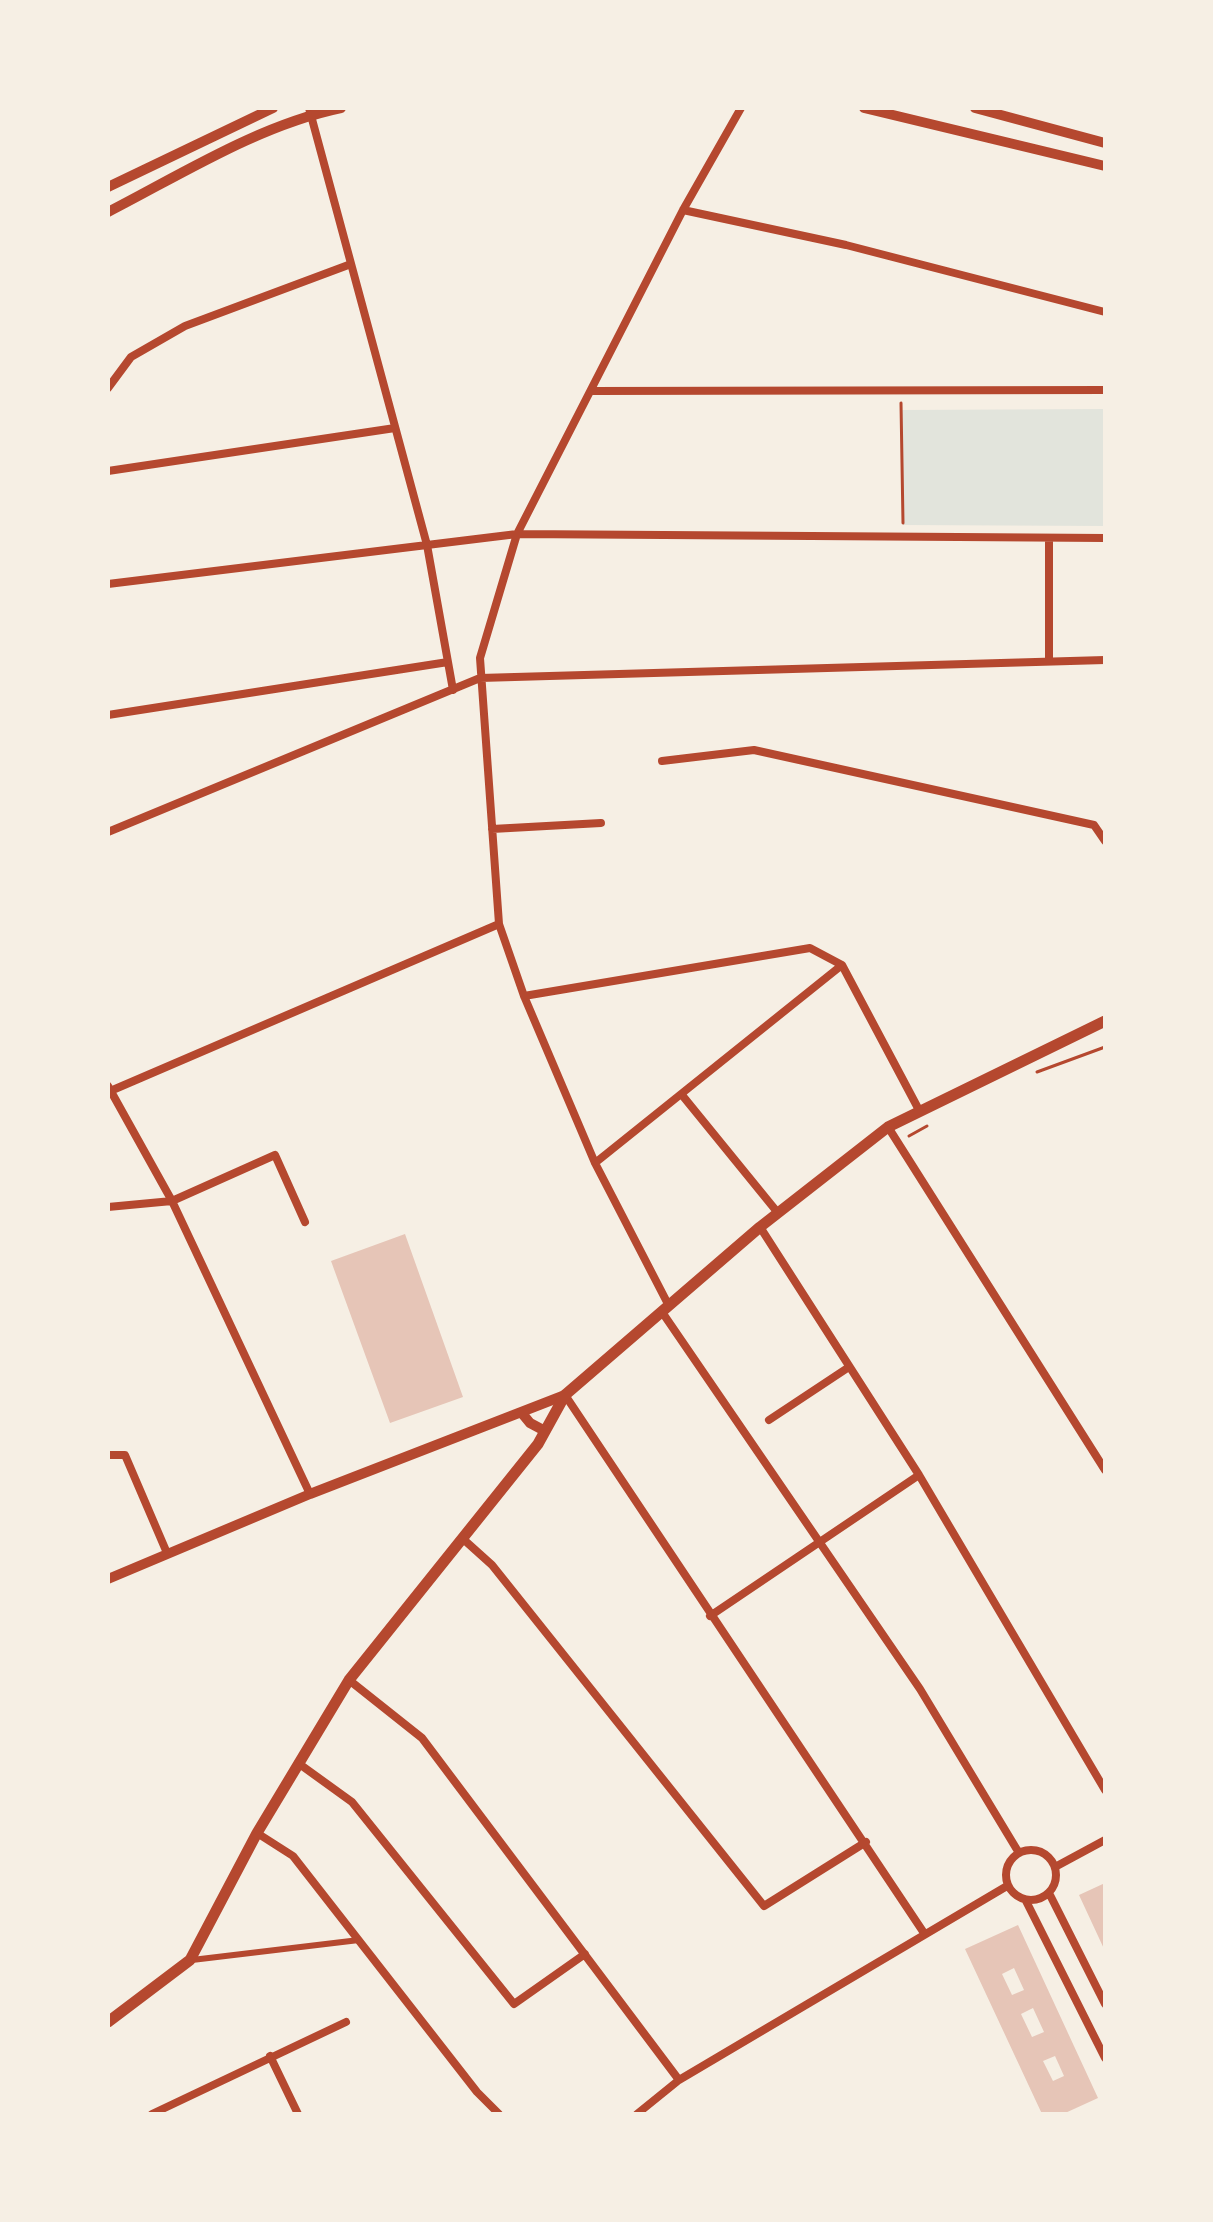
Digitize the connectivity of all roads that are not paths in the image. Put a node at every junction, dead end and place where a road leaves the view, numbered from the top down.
1 (273, 108) edge
2 (341, 108) edge
3 (741, 108) edge
4 (864, 108) edge
5 (975, 108) edge
6 (310, 111) edge
7 (1105, 143) edge
8 (1105, 166) edge
9 (108, 187) edge
10 (683, 210) junction
11 (108, 212) edge
12 (351, 264) junction
13 (1105, 312) edge
14 (108, 388) edge
15 (1105, 390) edge
16 (592, 391) junction
17 (395, 428) junction
18 (108, 471) edge
19 (517, 534) junction
20 (1049, 538) junction
21 (1105, 538) edge
22 (427, 545) junction
23 (108, 584) edge
24 (1049, 660) junction
25 (1105, 660) edge
26 (448, 662) junction
27 (480, 678) junction
28 (453, 690) junction
29 (108, 715) edge
30 (662, 761) dead end
31 (601, 823) dead end
32 (492, 829) junction
33 (108, 832) edge
34 (1105, 841) edge
35 (499, 924) junction
36 (842, 965) junction
37 (524, 996) junction
38 (1105, 1021) edge
39 (109, 1090) edge
40 (682, 1095) junction
41 (919, 1110) junction
42 (888, 1127) junction
43 (595, 1163) junction
44 (172, 1201) junction
45 (108, 1207) edge
46 (778, 1213) junction
47 (305, 1222) dead end
48 (760, 1227) junction
49 (666, 1309) junction
50 (849, 1367) junction
51 (565, 1395) junction
52 (521, 1412) junction
53 (769, 1420) dead end
54 (545, 1431) junction
55 (108, 1455) edge
56 (1105, 1470) edge
57 (919, 1475) junction
58 (310, 1494) junction
59 (462, 1538) junction
60 (820, 1541) junction
61 (167, 1553) junction
62 (108, 1579) edge
63 (710, 1616) junction
64 (349, 1680) junction
65 (298, 1763) junction
66 (1105, 1790) edge
67 (257, 1833) junction
68 (1105, 1840) edge
69 (866, 1842) junction
70 (1019, 1853) junction
71 (1055, 1867) junction
72 (1007, 1886) junction
73 (1049, 1893) junction
74 (1026, 1901) junction
75 (924, 1933) junction
76 (359, 1940) junction
77 (585, 1954) junction
78 (190, 1960) junction
79 (1105, 2004) edge
80 (108, 2022) edge
81 (346, 2022) dead end
82 (270, 2056) junction
83 (1105, 2058) edge
84 (679, 2080) junction
85 (152, 2114) edge
86 (298, 2114) edge
87 (499, 2114) edge
88 (637, 2114) edge

1 - 9 street
2 - 6 street
3 - 10 street
4 - 8 street
5 - 7 street
6 - 11 street
6 - 12 street
10 - 13 street
10 - 16 street
12 - 14 street
12 - 17 street
15 - 16 street
16 - 19 street
17 - 18 street
17 - 22 street
19 - 20 street
19 - 22 street
19 - 27 street
20 - 21 street
20 - 24 street
22 - 23 street
22 - 26 street
24 - 25 street
24 - 27 street
26 - 28 street
26 - 29 street
27 - 28 street
27 - 32 street
28 - 33 street
30 - 34 street
31 - 32 street
32 - 35 street
35 - 37 street
35 - 39 street
36 - 37 street
36 - 40 street
36 - 41 street
37 - 43 street
38 - 41 main road
39 - 44 street
40 - 43 street
40 - 46 street
41 - 42 main road
42 - 46 main road
42 - 56 street
43 - 49 street
44 - 45 street
44 - 47 street
44 - 58 street
46 - 48 main road
48 - 49 main road
48 - 50 street
49 - 51 main road
49 - 60 street
50 - 53 street
50 - 57 street
51 - 52 street
51 - 54 main road
51 - 63 street
52 - 54 street
52 - 58 street
54 - 59 main road
55 - 61 street
57 - 60 street
57 - 66 street
58 - 61 street
59 - 64 main road
59 - 69 street
60 - 63 street
60 - 70 street
61 - 62 street
63 - 69 street
64 - 65 main road
64 - 77 street
65 - 67 main road
65 - 77 street
67 - 76 street
67 - 78 main road
68 - 71 street
69 - 75 street
70 - 71 street
70 - 72 street
71 - 73 street
72 - 74 street
72 - 75 street
73 - 74 street
73 - 79 street
74 - 83 street
75 - 84 street
76 - 78 street
76 - 87 street
77 - 84 street
78 - 80 main road
81 - 82 street
82 - 85 street
82 - 86 street
84 - 88 street

